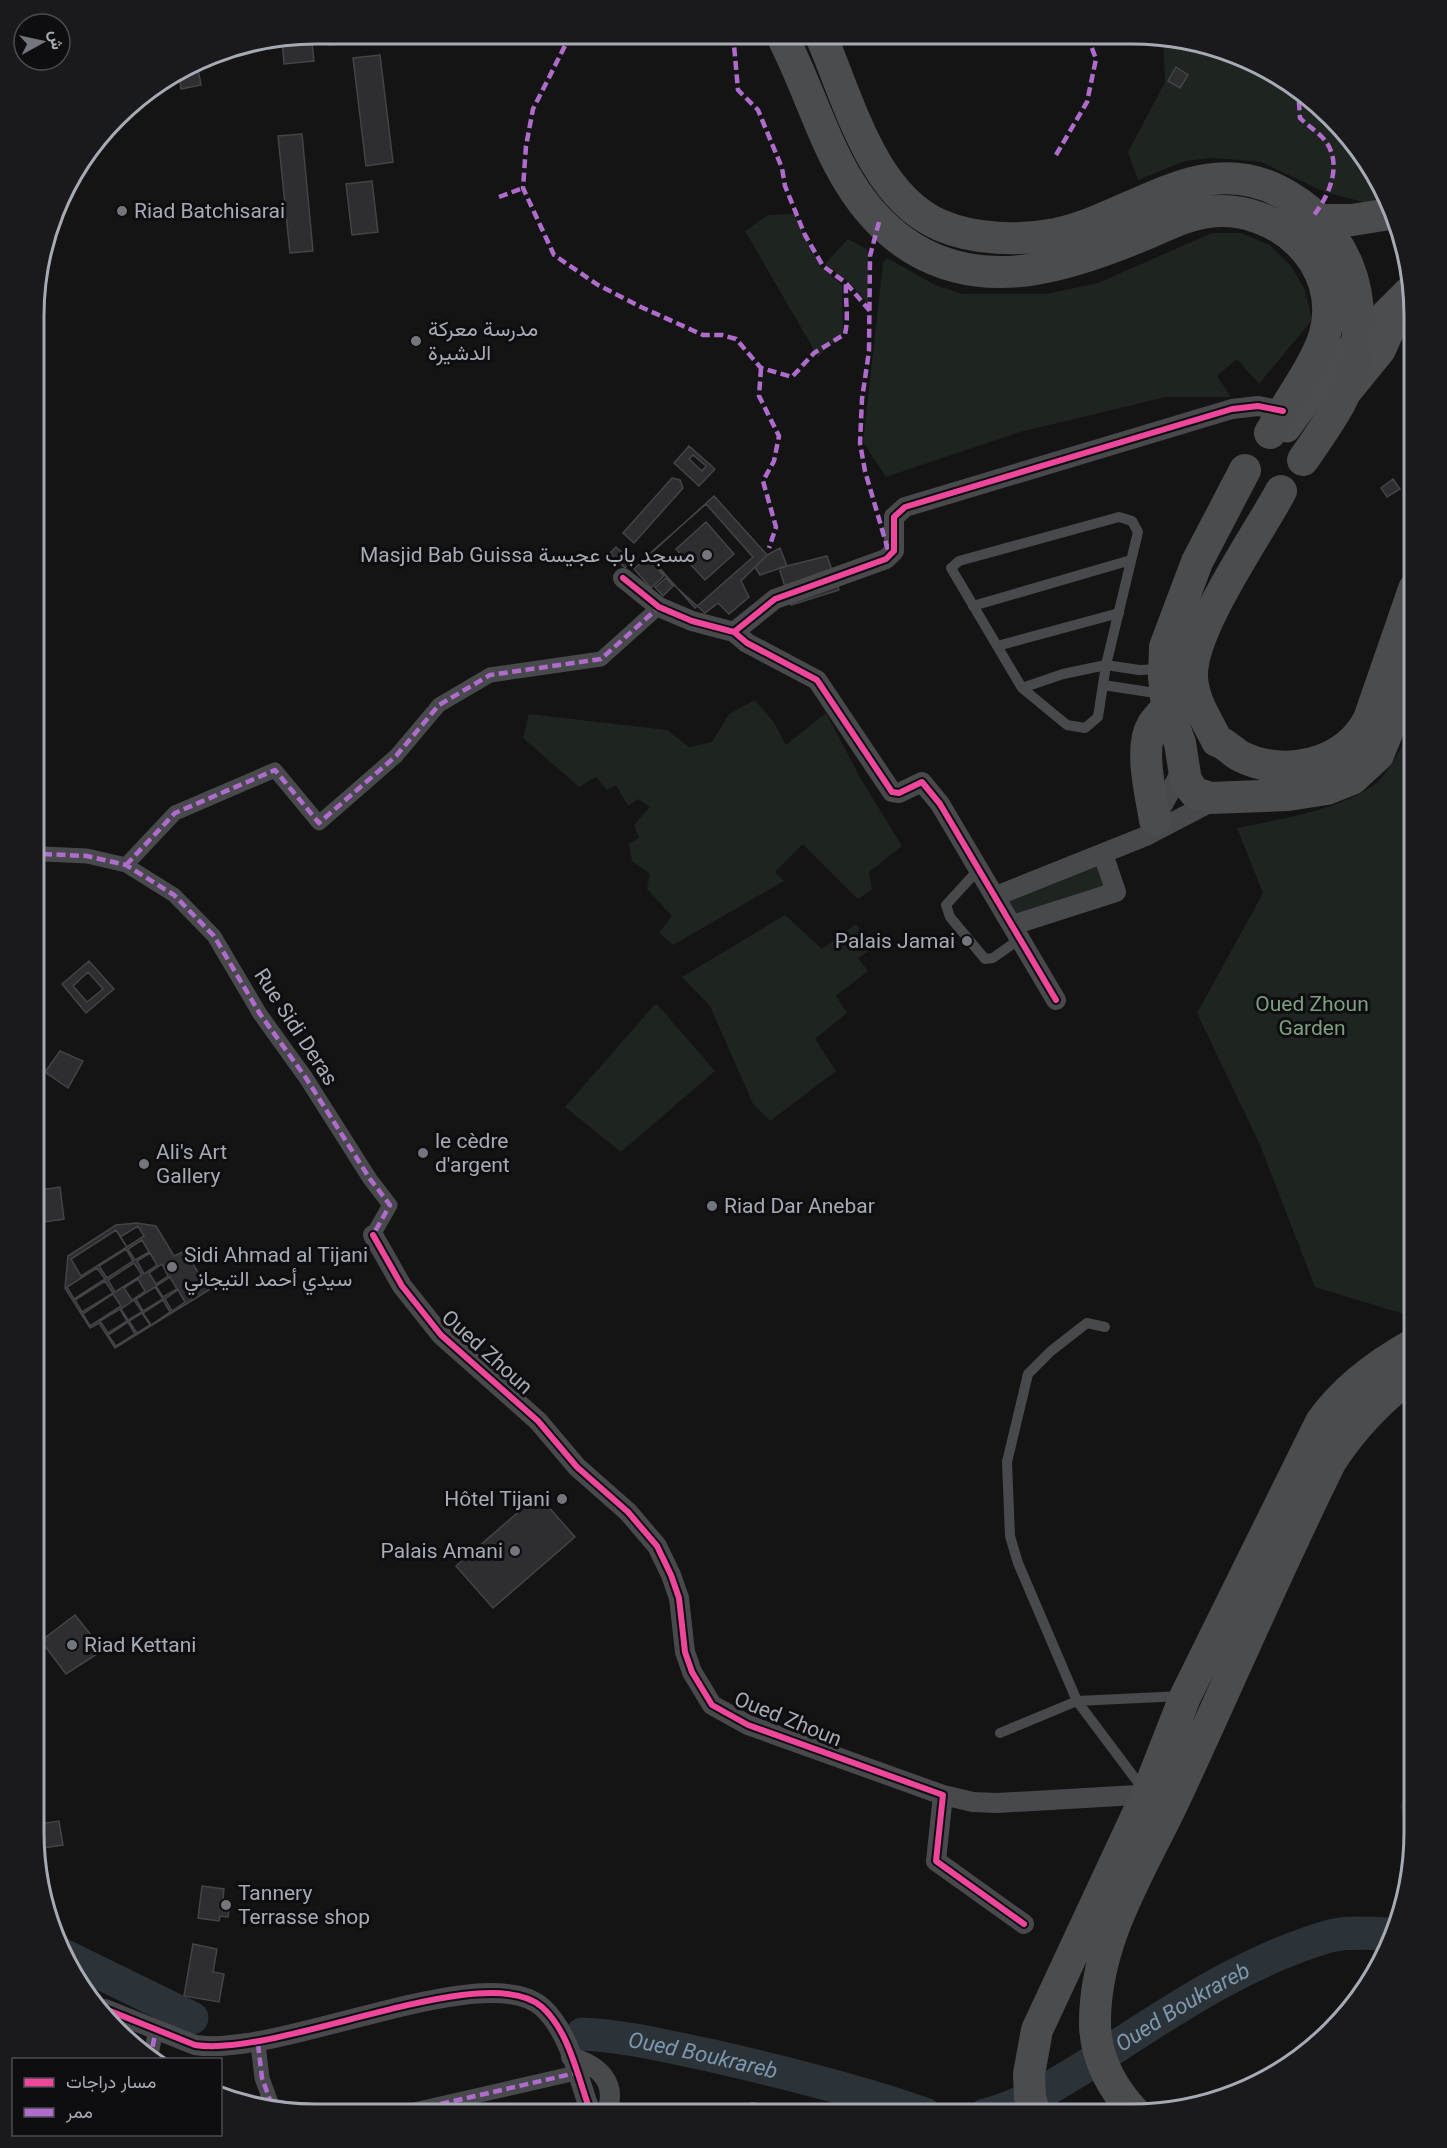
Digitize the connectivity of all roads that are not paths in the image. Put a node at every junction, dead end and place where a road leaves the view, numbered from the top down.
1 (785, 44) edge
2 (823, 44) edge
3 (1384, 215) edge
4 (1319, 220) junction
5 (1403, 295) edge
6 (1403, 301) edge
7 (1357, 339) junction
8 (1341, 402) junction
9 (1279, 426) junction
10 (1303, 460) junction
11 (1245, 470) junction
12 (1281, 490) junction
13 (1131, 560) junction
14 (623, 578) dead end
15 (973, 606) junction
16 (659, 607) junction
17 (1119, 612) junction
18 (1404, 618) edge
19 (734, 632) junction
20 (997, 646) junction
21 (1106, 665) junction
22 (1103, 686) junction
23 (1022, 688) junction
24 (1166, 690) junction
25 (1404, 690) edge
26 (1184, 764) junction
27 (1222, 797) junction
28 (1151, 828) junction
29 (44, 854) edge
30 (1103, 854) junction
31 (126, 865) junction
32 (978, 870) junction
33 (996, 896) junction
34 (1017, 931) junction
35 (1056, 1000) dead end
36 (373, 1235) joint
37 (1105, 1327) dead end
38 (1404, 1350) edge
39 (1404, 1382) edge
40 (1185, 1696) junction
41 (1077, 1701) junction
42 (1000, 1733) dead end
43 (1178, 1793) junction
44 (1146, 1794) junction
45 (943, 1795) junction
46 (1024, 1924) dead end
47 (110, 2011) edge
48 (156, 2029) junction
49 (258, 2043) junction
50 (152, 2050) edge
51 (573, 2065) junction
52 (270, 2100) edge
53 (433, 2104) edge
54 (587, 2104) edge
55 (608, 2104) edge
56 (1033, 2104) edge
57 (1127, 2104) edge

1 - 9 main road
2 - 4 main road
3 - 4 main road
4 - 7 main road
5 - 7 main road
6 - 8 main road
7 - 8 main road
7 - 9 main road
8 - 10 main road
9 - 10 main road
9 - 11 main road
9 - 19 street
10 - 12 main road
11 - 12 main road
11 - 24 main road
12 - 18 main road
13 - 15 lane
13 - 15 lane
13 - 17 lane
14 - 16 street
15 - 20 lane
16 - 19 street
16 - 31 street
17 - 20 lane
17 - 21 lane
19 - 32 street
20 - 23 lane
21 - 22 lane
21 - 23 lane
21 - 24 lane
22 - 23 lane
22 - 24 lane
24 - 26 main road
24 - 28 main road
25 - 27 main road
26 - 27 main road
26 - 28 street
27 - 28 street
28 - 30 street
29 - 31 street
30 - 33 street
30 - 34 street
31 - 36 street, Rue Sidi Deras
32 - 33 street
32 - 34 lane
33 - 34 street
34 - 35 street
36 - 45 street, Oued Zhoun
37 - 41 lane
38 - 40 main road
39 - 43 main road
40 - 41 lane
40 - 44 main road
41 - 42 lane
41 - 44 lane
43 - 44 street, Oued Zhoun
43 - 57 main road
44 - 45 street, Oued Zhoun
44 - 56 main road
45 - 46 street
47 - 48 street
48 - 49 street
48 - 50 street
49 - 51 street
49 - 52 street
51 - 53 street
51 - 54 street
51 - 55 street

